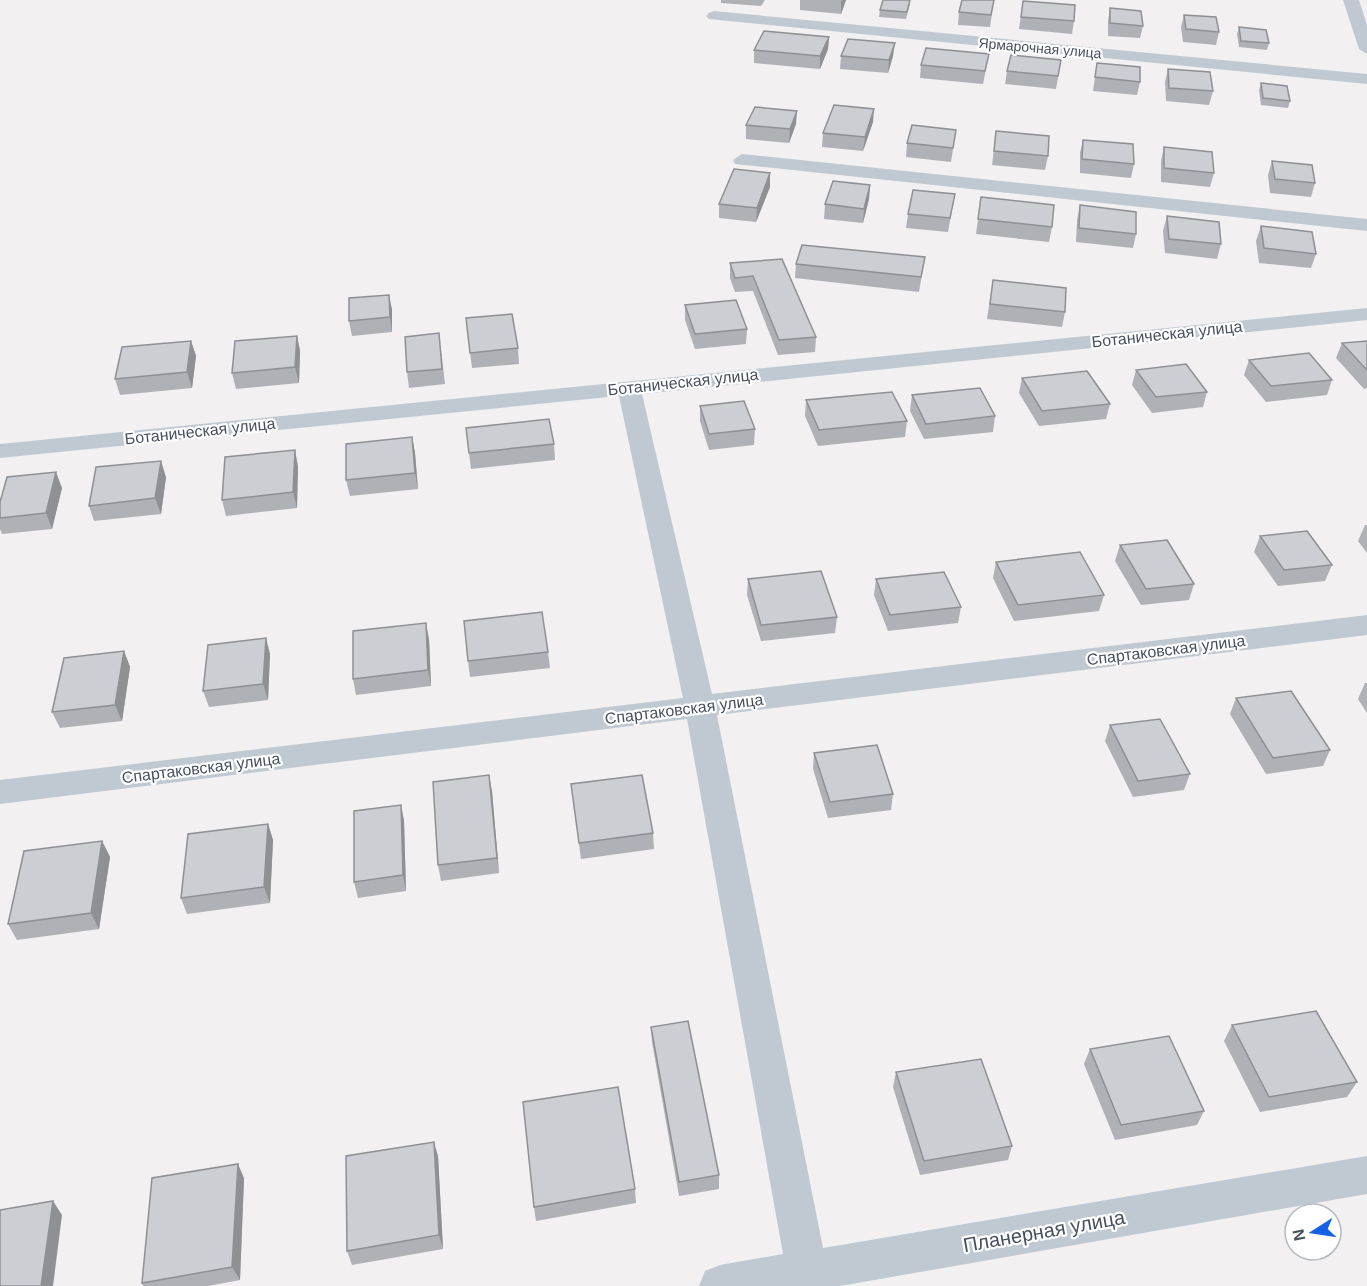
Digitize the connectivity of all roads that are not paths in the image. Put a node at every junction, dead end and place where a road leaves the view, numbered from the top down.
1 (1351, 0) edge
2 (714, 16) dead end
3 (1367, 49) edge
4 (1367, 79) edge
5 (742, 160) dead end
6 (1367, 225) edge
7 (1367, 314) edge
8 (630, 388) junction
9 (0, 451) edge
10 (1367, 625) edge
11 (700, 707) junction
12 (0, 792) edge
13 (1367, 1175) edge
14 (808, 1279) edge
15 (720, 1286) edge

1 - 3 street
2 - 4 street, Ярмарочная улица
5 - 6 street
7 - 8 street, Ботаническая улица
8 - 9 street, Ботаническая улица
8 - 11 street
10 - 11 street, Спартаковская улица
11 - 12 street, Спартаковская улица
11 - 14 street
13 - 14 street, Планерная улица
14 - 15 street, Планерная улица

